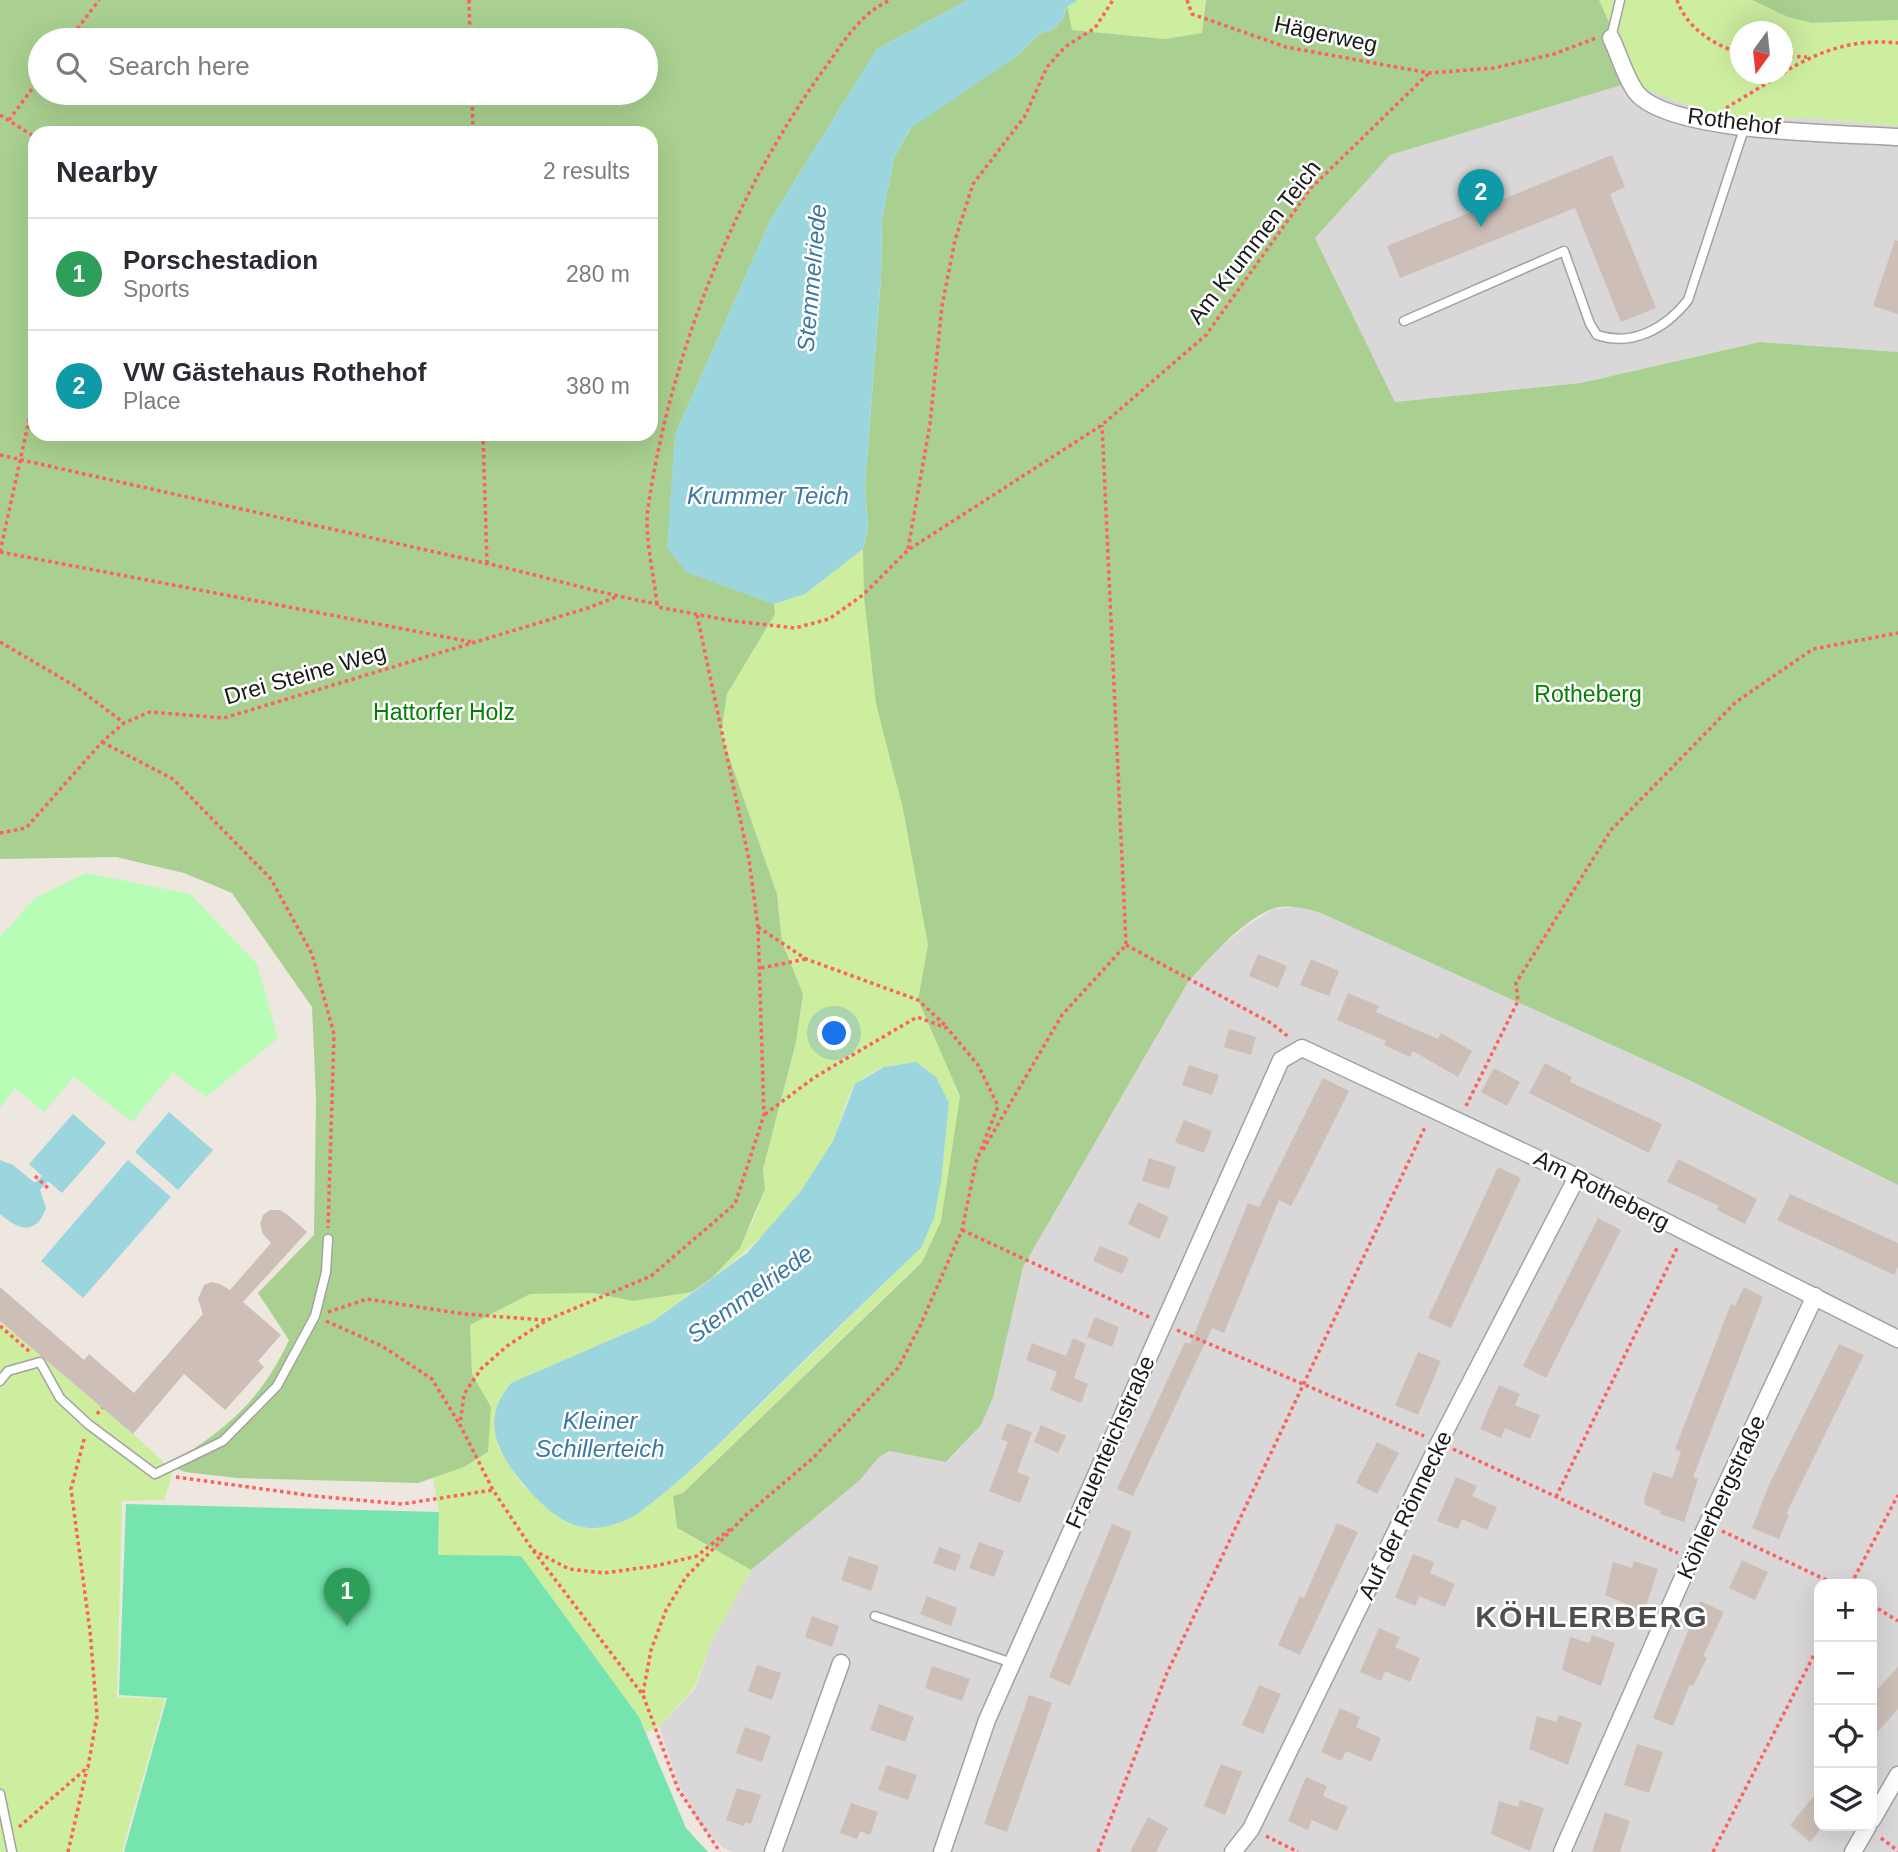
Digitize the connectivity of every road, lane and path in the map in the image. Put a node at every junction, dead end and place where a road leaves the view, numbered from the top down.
1 (99, 0) edge
2 (468, 0) edge
3 (891, 0) edge
4 (1113, 0) edge
5 (1187, 0) edge
6 (1619, 0) edge
7 (1677, 0) edge
8 (78, 28) edge
9 (469, 28) edge
10 (1611, 38) junction
11 (1898, 43) edge
12 (1730, 48) edge
13 (1793, 56) edge
14 (1809, 57) junction
15 (1793, 67) edge
16 (1429, 73) junction
17 (1766, 84) edge
18 (28, 94) edge
19 (472, 105) edge
20 (0, 115) edge
21 (9, 120) junction
22 (1703, 122) junction
23 (473, 126) edge
24 (1745, 126) junction
25 (28, 132) edge
26 (1898, 137) edge
27 (1404, 321) dead end
28 (28, 422) edge
29 (1102, 425) junction
30 (483, 441) edge
31 (0, 456) edge
32 (19, 460) junction
33 (908, 550) junction
34 (0, 552) edge
35 (487, 563) junction
36 (616, 597) junction
37 (657, 604) junction
38 (697, 615) junction
39 (1898, 633) edge
40 (0, 642) edge
41 (474, 643) junction
42 (124, 723) junction
43 (102, 742) junction
44 (0, 833) edge
45 (758, 927) junction
46 (1126, 945) junction
47 (806, 959) junction
48 (761, 968) junction
49 (947, 1028) junction
50 (1302, 1048) junction
51 (1435, 1108) junction
52 (764, 1115) junction
53 (1459, 1120) junction
54 (976, 1162) junction
55 (35, 1176) dead end
56 (1577, 1177) junction
57 (49, 1189) dead end
58 (962, 1230) junction
59 (1685, 1232) junction
60 (328, 1239) joint
61 (1815, 1296) junction
62 (315, 1316) junction
63 (547, 1320) junction
64 (1163, 1323) junction
65 (0, 1326) edge
66 (1898, 1339) edge
67 (40, 1362) junction
68 (0, 1381) edge
69 (1303, 1385) junction
70 (88, 1424) junction
71 (460, 1425) junction
72 (1440, 1443) junction
73 (155, 1474) junction
74 (493, 1490) junction
75 (1898, 1495) edge
76 (1556, 1497) junction
77 (745, 1516) junction
78 (1707, 1524) junction
79 (532, 1549) junction
80 (1691, 1559) junction
81 (1824, 1579) edge
82 (1854, 1579) edge
83 (1877, 1608) edge
84 (875, 1616) dead end
85 (1898, 1621) edge
86 (1814, 1655) edge
87 (841, 1662) dead end
88 (1012, 1663) junction
89 (643, 1695) junction
90 (88, 1767) junction
91 (1898, 1775) edge
92 (0, 1794) edge
93 (1877, 1811) edge
94 (1251, 1829) junction
95 (1865, 1831) edge
96 (1876, 1831) edge
97 (9, 1834) junction
98 (1898, 1851) edge
99 (12, 1852) edge
100 (68, 1852) edge
101 (720, 1852) edge
102 (773, 1852) edge
103 (942, 1852) edge
104 (1098, 1852) edge
105 (1233, 1852) edge
106 (1298, 1852) edge
107 (1562, 1852) edge
108 (1713, 1852) edge
109 (1853, 1852) edge

1 - 8 path
2 - 9 path
3 - 37 path
4 - 33 path
5 - 16 path, Hägerweg
6 - 10 lane
7 - 12 path
10 - 16 path
10 - 22 street, Rothehof
11 - 14 path
13 - 14 path
14 - 15 path
16 - 29 path, Am Krummen Teich
17 - 22 path
18 - 21 path
19 - 23 path
20 - 21 path
21 - 25 path
22 - 24 street, Rothehof
24 - 26 street, Rothehof
24 - 27 lane
28 - 32 path
29 - 33 path, Am Krummen Teich
29 - 46 path
30 - 35 path
31 - 32 path, Am Krummen Teich
32 - 34 path
32 - 35 path, Am Krummen Teich
33 - 38 path, Am Krummen Teich
34 - 41 path
35 - 36 path, Am Krummen Teich
36 - 37 path, Am Krummen Teich
36 - 41 path, Drei Steine Weg
37 - 38 path, Am Krummen Teich
38 - 45 path
39 - 53 path
40 - 42 path
41 - 42 path, Drei Steine Weg
42 - 43 path, Drei Steine Weg
43 - 44 path, Drei Steine Weg
43 - 60 path
45 - 47 path
45 - 48 path
46 - 50 path
46 - 54 path
47 - 48 path
47 - 49 path
48 - 52 path
49 - 52 path
49 - 54 path
50 - 51 street, Am Rotheberg
50 - 64 street, Frauenteichstraße
51 - 53 street, Am Rotheberg
51 - 69 path
52 - 63 path
53 - 56 street, Am Rotheberg
54 - 58 path
55 - 57 path
56 - 59 street, Am Rotheberg
56 - 72 street, Auf der Rönnecke
58 - 64 path
58 - 77 path
59 - 61 street, Am Rotheberg
59 - 76 path
60 - 62 lane
61 - 66 street, Am Rotheberg
61 - 78 street, Köhlerbergstraße
62 - 63 path
62 - 71 path
62 - 73 lane
63 - 71 path
64 - 69 path
64 - 88 street, Frauenteichstraße
65 - 67 path
67 - 68 lane
67 - 70 lane
69 - 72 path
69 - 104 path
70 - 73 lane
70 - 90 path
71 - 74 path
72 - 76 path
72 - 94 street, Auf der Rönnecke
73 - 74 path
74 - 79 path
75 - 82 path
76 - 80 path
77 - 79 path
77 - 89 path
78 - 80 street, Köhlerbergstraße
78 - 81 path
79 - 89 path
80 - 107 street, Köhlerbergstraße
83 - 85 path
84 - 88 lane
86 - 108 path
87 - 102 street
88 - 103 street, Frauenteichstraße
89 - 101 path
90 - 97 path
90 - 100 path
91 - 93 street
92 - 97 lane
94 - 105 street, Auf der Rönnecke
94 - 106 path
95 - 109 street
96 - 98 path
97 - 99 lane

